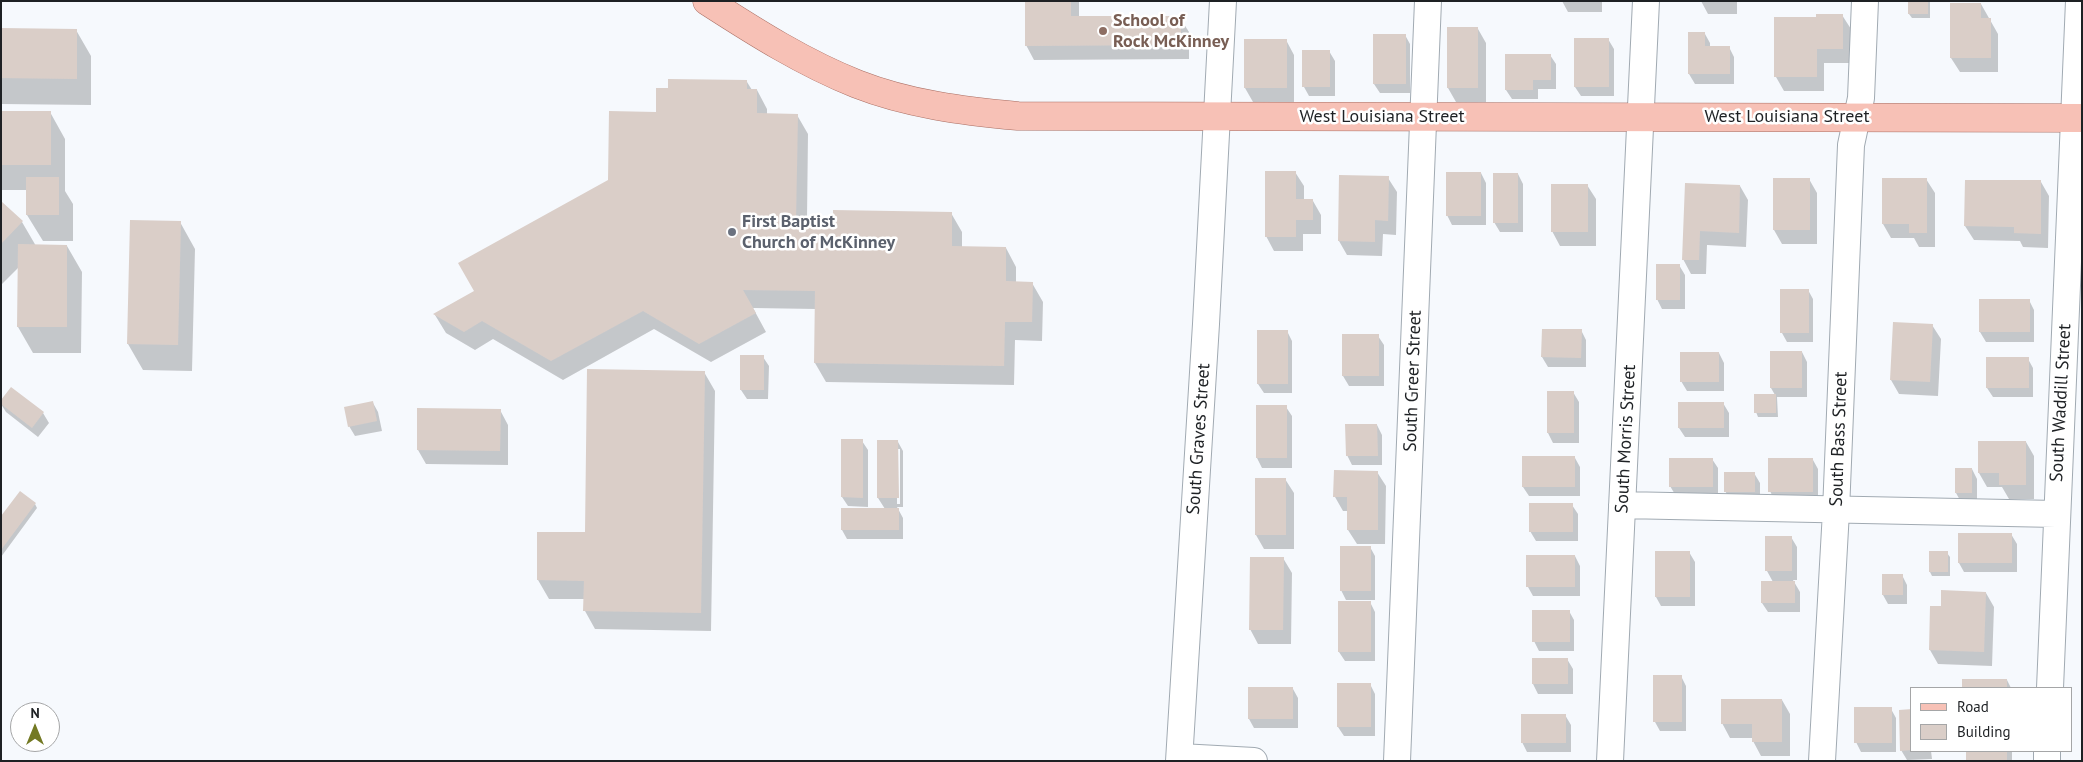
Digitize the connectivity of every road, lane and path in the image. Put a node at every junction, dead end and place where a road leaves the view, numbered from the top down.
1 (707, 1) edge
2 (1223, 1) edge
3 (1428, 1) edge
4 (1646, 1) edge
5 (1865, 1) edge
6 (2079, 1) edge
7 (1641, 116) junction
8 (1857, 117) junction
9 (1217, 118) junction
10 (1424, 118) junction
11 (2078, 118) edge
12 (1622, 505) junction
13 (1836, 511) junction
14 (2056, 514) junction
15 (2050, 687) edge
16 (1180, 759) edge
17 (1254, 761) edge
18 (1397, 761) edge
19 (1610, 761) edge
20 (1822, 761) edge

1 - 9 main road, West Louisiana Street
2 - 9 street, South Graves Street
3 - 10 street, South Greer Street
4 - 7 street, South Morris Street
5 - 8 street, South Bass Street
6 - 11 street, South Waddill Street
7 - 8 main road, West Louisiana Street
7 - 10 main road, West Louisiana Street
7 - 12 street, South Morris Street
8 - 11 main road, West Louisiana Street
8 - 13 street, South Bass Street
9 - 10 main road, West Louisiana Street
9 - 16 street, South Graves Street
10 - 18 street, South Greer Street
11 - 14 street, South Waddill Street
12 - 13 street
12 - 19 street, South Morris Street
13 - 14 street
13 - 20 street, South Bass Street
14 - 15 street, South Waddill Street
16 - 17 street

